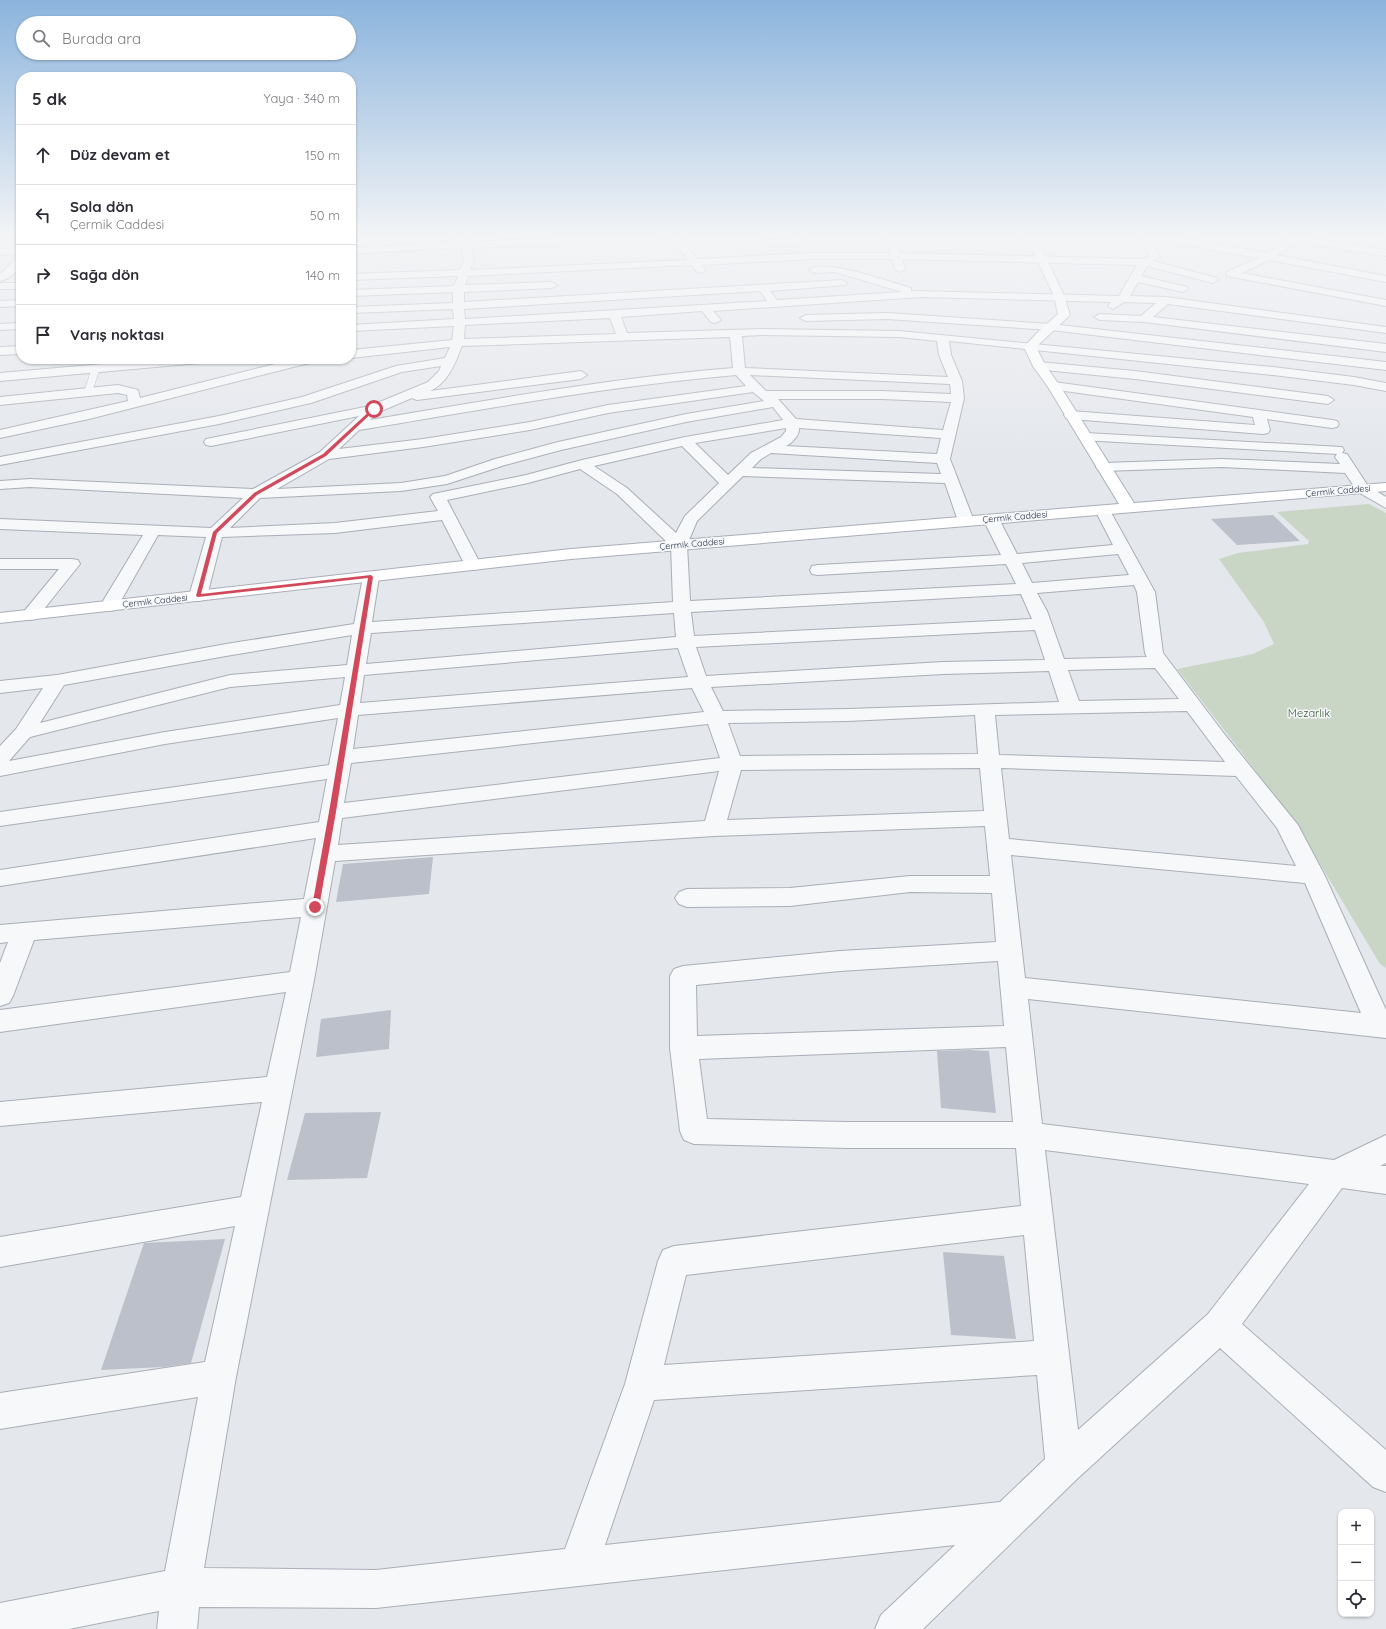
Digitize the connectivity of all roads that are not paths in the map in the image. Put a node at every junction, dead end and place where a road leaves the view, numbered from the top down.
1 (459, 312) edge
2 (643, 312) edge
3 (709, 312) edge
4 (785, 312) edge
5 (918, 312) edge
6 (986, 312) edge
7 (1066, 312) edge
8 (1106, 312) edge
9 (1152, 312) edge
10 (1254, 312) edge
11 (1005, 313) dead end
12 (614, 314) junction
13 (888, 316) junction
14 (1086, 316) dead end
15 (790, 317) junction
16 (1100, 317) junction
17 (1144, 319) junction
18 (460, 321) junction
19 (1050, 321) junction
20 (16, 326) edge
21 (0, 327) edge
22 (356, 328) edge
23 (1386, 330) edge
24 (791, 332) junction
25 (730, 333) junction
26 (877, 334) junction
27 (942, 337) junction
28 (623, 338) junction
29 (1323, 342) junction
30 (458, 343) junction
31 (1030, 347) junction
32 (1386, 348) edge
33 (16, 350) edge
34 (0, 351) edge
35 (385, 351) junction
36 (356, 354) edge
37 (1324, 359) junction
38 (451, 361) junction
39 (142, 364) edge
40 (289, 364) edge
41 (1039, 366) junction
42 (1386, 366) edge
43 (96, 368) junction
44 (400, 369) junction
45 (620, 371) dead end
46 (739, 371) junction
47 (597, 373) dead end
48 (716, 373) junction
49 (0, 377) edge
50 (1324, 378) junction
51 (956, 381) junction
52 (1054, 386) junction
53 (1386, 387) edge
54 (88, 392) junction
55 (760, 392) junction
56 (402, 398) junction
57 (958, 398) junction
58 (1328, 400) junction
59 (0, 401) edge
60 (135, 403) junction
61 (776, 403) junction
62 (374, 409) junction
63 (1259, 414) junction
64 (1071, 415) junction
65 (792, 423) junction
66 (1332, 424) junction
67 (530, 426) junction
68 (354, 427) junction
69 (0, 434) edge
70 (949, 434) junction
71 (1086, 437) junction
72 (685, 441) junction
73 (211, 442) dead end
74 (558, 446) junction
75 (768, 449) junction
76 (1337, 450) junction
77 (325, 455) junction
78 (943, 459) junction
79 (0, 461) edge
80 (582, 464) junction
81 (1103, 467) junction
82 (1350, 469) junction
83 (739, 472) junction
84 (950, 479) junction
85 (728, 483) junction
86 (0, 485) edge
87 (1386, 487) edge
88 (1363, 489) junction
89 (256, 494) junction
90 (1386, 503) edge
91 (1129, 508) junction
92 (1103, 510) junction
93 (447, 515) junction
94 (991, 519) junction
95 (966, 522) junction
96 (0, 524) edge
97 (153, 531) junction
98 (215, 533) junction
99 (679, 545) junction
100 (1123, 549) junction
101 (1011, 559) junction
102 (6, 564) edge
103 (473, 565) junction
104 (818, 570) dead end
105 (0, 577) edge
106 (371, 577) junction
107 (1140, 579) junction
108 (1026, 589) junction
109 (198, 596) junction
110 (109, 606) junction
111 (682, 607) junction
112 (30, 614) junction
113 (0, 618) edge
114 (1042, 624) junction
115 (362, 628) junction
116 (685, 642) junction
117 (1161, 662) junction
118 (1056, 665) junction
119 (356, 669) junction
120 (57, 681) junction
121 (699, 682) junction
122 (0, 687) edge
123 (1192, 705) junction
124 (1071, 707) junction
125 (984, 709) junction
126 (349, 710) junction
127 (716, 717) junction
128 (23, 732) junction
129 (0, 758) edge
130 (988, 761) junction
131 (341, 763) junction
132 (732, 763) junction
133 (0, 769) edge
134 (1242, 769) junction
135 (995, 818) junction
136 (0, 819) edge
137 (714, 828) junction
138 (329, 831) junction
139 (998, 846) junction
140 (1313, 876) junction
141 (0, 878) edge
142 (1002, 885) junction
143 (687, 898) dead end
144 (315, 907) junction
145 (25, 931) junction
146 (0, 934) edge
147 (1009, 951) junction
148 (301, 980) junction
149 (1012, 987) junction
150 (0, 996) edge
151 (0, 1021) edge
152 (1383, 1026) edge
153 (1018, 1036) junction
154 (684, 1048) junction
155 (279, 1088) junction
156 (0, 1114) edge
157 (1028, 1135) junction
158 (1386, 1148) edge
159 (1335, 1174) junction
160 (1386, 1180) edge
161 (253, 1209) junction
162 (1037, 1219) junction
163 (0, 1252) edge
164 (1220, 1326) junction
165 (1052, 1357) junction
166 (219, 1377) junction
167 (642, 1384) junction
168 (0, 1411) edge
169 (1064, 1466) junction
170 (1386, 1474) edge
171 (1008, 1520) junction
172 (578, 1568) junction
173 (181, 1587) junction
174 (0, 1623) edge
175 (177, 1629) edge
176 (895, 1629) edge

1 - 18 street
2 - 12 street
3 - 25 street
4 - 15 street
5 - 13 street
6 - 11 street
7 - 19 main road
8 - 16 street
9 - 17 street
10 - 23 street
12 - 18 street
12 - 28 street
13 - 15 street
13 - 19 street
13 - 26 street
14 - 16 street
15 - 24 street
16 - 17 street
17 - 29 street
18 - 22 street
18 - 30 street
19 - 31 main road
19 - 37 street
20 - 21 street
24 - 25 street
24 - 26 street
25 - 28 street
25 - 46 street
26 - 27 street
27 - 31 street
27 - 51 street
28 - 30 street
29 - 32 street
29 - 37 street
30 - 35 street
30 - 38 street
31 - 41 main road
31 - 50 street
33 - 34 street
35 - 36 street
35 - 44 street
37 - 42 street
37 - 50 street
38 - 44 street
38 - 56 street
39 - 43 street
40 - 60 street
41 - 52 main road
41 - 58 street
43 - 49 street
43 - 54 lane
44 - 79 street
45 - 48 street
46 - 48 street
46 - 51 street
46 - 55 street
47 - 56 street
48 - 68 street
50 - 53 street
50 - 58 street
51 - 57 street
52 - 63 street
52 - 64 main road
54 - 59 street
54 - 60 street
55 - 57 street
55 - 61 street
55 - 67 street
56 - 62 street
57 - 70 street
58 - 66 street
60 - 69 street
61 - 65 street
61 - 74 street
62 - 68 street
62 - 73 street
63 - 64 street
63 - 66 street
64 - 71 main road
65 - 70 street
65 - 72 street
65 - 75 street
66 - 76 street
67 - 74 street
67 - 77 street
68 - 77 street
70 - 78 street
71 - 76 street
71 - 81 main road
72 - 80 street
72 - 85 street
74 - 80 street
74 - 89 street
75 - 78 street
75 - 83 street
76 - 82 street
77 - 89 street
78 - 84 street
80 - 93 street
80 - 99 street
81 - 82 street
81 - 91 main road
82 - 88 street
83 - 84 street
83 - 85 street
84 - 95 street
85 - 99 street
86 - 89 street
87 - 88 main road, Çermik Caddesi
88 - 90 street
88 - 91 main road, Çermik Caddesi
89 - 98 street
91 - 92 main road, Çermik Caddesi
92 - 94 main road, Çermik Caddesi
92 - 100 street
93 - 98 street
93 - 103 street
94 - 95 main road, Çermik Caddesi
94 - 101 street
95 - 99 main road, Çermik Caddesi
96 - 97 street
97 - 98 street
97 - 110 street
98 - 109 street
99 - 103 main road, Çermik Caddesi
99 - 111 street
100 - 101 street
100 - 107 street
101 - 104 street
101 - 108 street
102 - 105 street
102 - 112 street
103 - 106 main road, Çermik Caddesi
106 - 109 main road, Çermik Caddesi
106 - 115 street
107 - 108 street
107 - 117 street
108 - 111 street
108 - 114 street
109 - 110 main road, Çermik Caddesi
110 - 112 main road, Çermik Caddesi
111 - 115 street
111 - 116 street
112 - 113 main road, Çermik Caddesi
114 - 116 street
114 - 118 street
115 - 119 street
115 - 120 street
116 - 119 street
116 - 121 street
117 - 118 street
117 - 123 street
118 - 121 street
118 - 124 street
119 - 126 street
119 - 128 street
120 - 122 street
120 - 128 street
121 - 126 street
121 - 127 street
123 - 124 street
123 - 134 street
124 - 125 street
125 - 127 street
125 - 130 street
126 - 131 street
126 - 133 street
127 - 131 street
127 - 132 street
128 - 129 street
130 - 132 street
130 - 134 street
130 - 135 street
131 - 136 street
131 - 138 street
132 - 137 street
132 - 138 street
134 - 140 street
135 - 137 street
135 - 139 street
137 - 138 street
138 - 141 street
138 - 144 street
139 - 140 street
139 - 142 street
140 - 152 street
142 - 143 street
142 - 147 street
144 - 145 street
144 - 148 street
145 - 146 street
145 - 150 street
147 - 149 street
147 - 154 street
148 - 151 street
148 - 155 street
149 - 152 street
149 - 153 street
153 - 154 street
153 - 157 street
154 - 157 street
155 - 156 street
155 - 161 street
157 - 159 street
157 - 162 street
158 - 159 street
159 - 160 street
159 - 164 street
161 - 163 street
161 - 166 street
162 - 165 street
162 - 167 street
164 - 169 street
164 - 170 street
165 - 167 street
165 - 169 street
166 - 168 street
166 - 173 street
167 - 172 street
169 - 171 street
171 - 172 street
171 - 176 street
172 - 173 street
173 - 174 street
173 - 175 street

